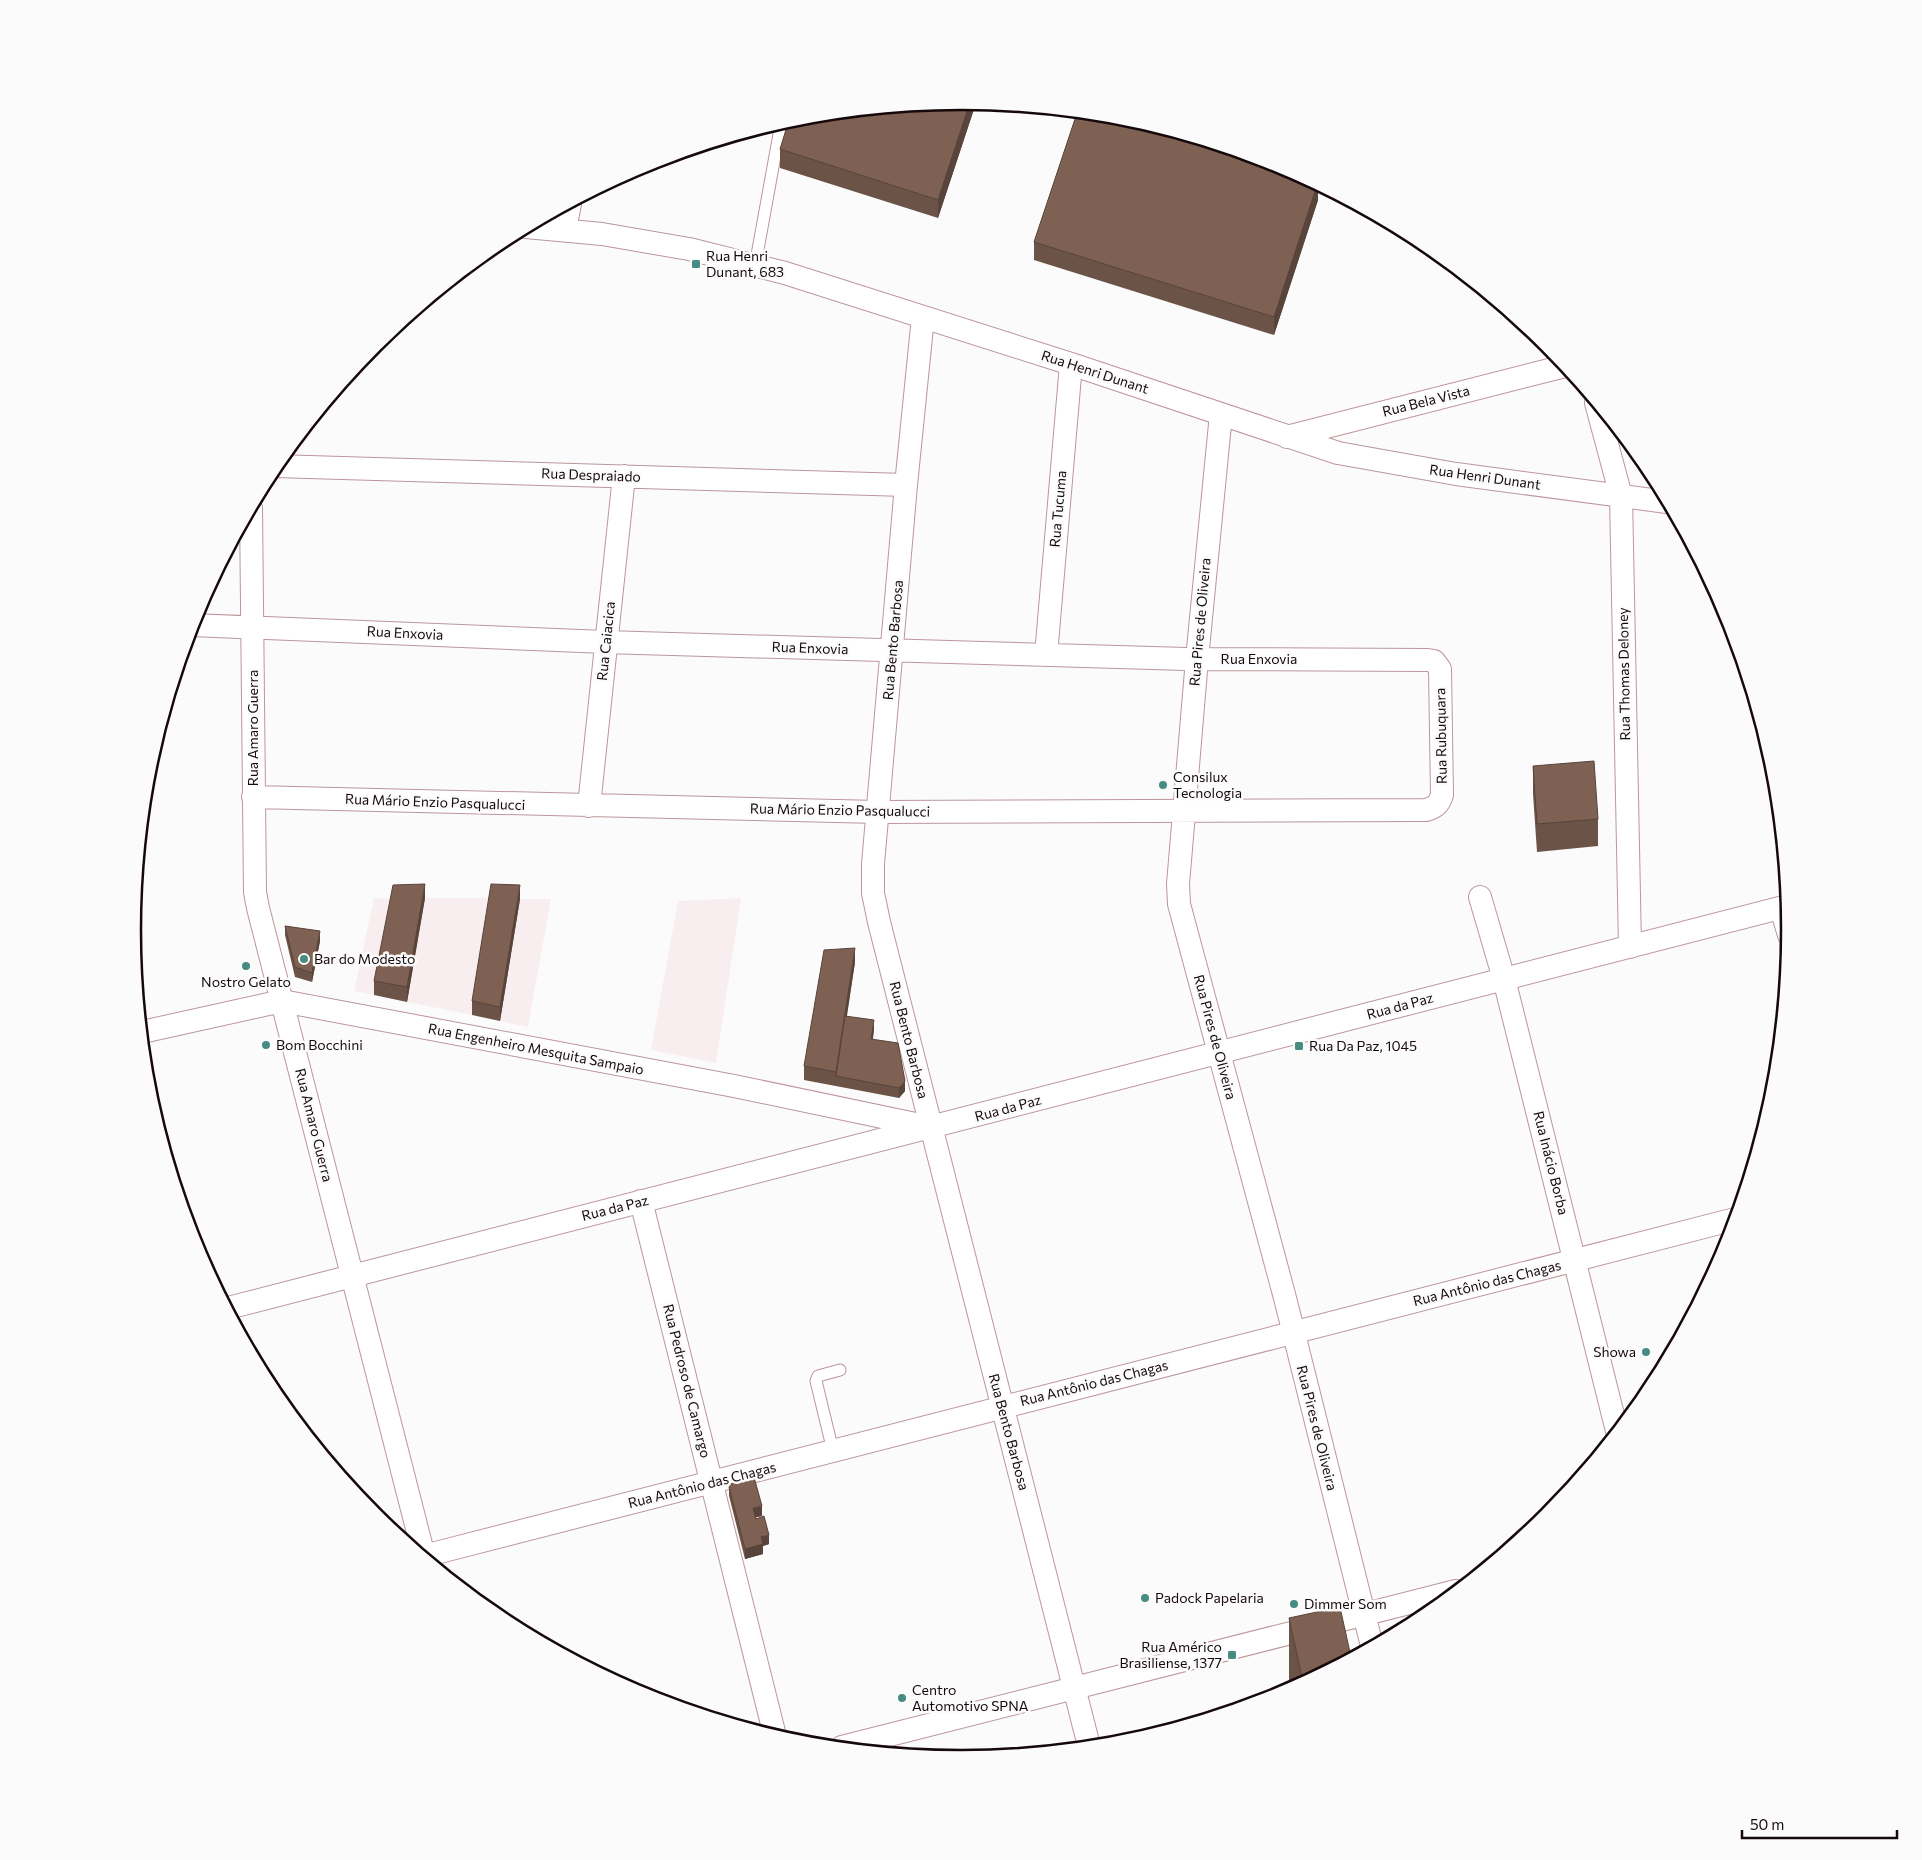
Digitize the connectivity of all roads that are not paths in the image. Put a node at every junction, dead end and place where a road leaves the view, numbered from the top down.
1 (779, 131) edge
2 (569, 211) edge
3 (538, 228) edge
4 (565, 230) junction
5 (755, 266) junction
6 (923, 317) junction
7 (1071, 364) junction
8 (1558, 368) edge
9 (1221, 414) junction
10 (1599, 415) edge
11 (1287, 436) junction
12 (285, 466) edge
13 (624, 476) junction
14 (906, 485) junction
15 (1621, 496) junction
16 (1659, 501) edge
17 (251, 520) edge
18 (200, 625) edge
19 (253, 626) junction
20 (605, 642) junction
21 (892, 650) junction
22 (1046, 654) junction
23 (1196, 659) junction
24 (1428, 660) joint
25 (254, 797) junction
26 (589, 806) junction
27 (1184, 810) junction
28 (1426, 810) joint
29 (878, 812) junction
30 (1480, 897) dead end
31 (1780, 908) edge
32 (1630, 948) junction
33 (1504, 979) junction
34 (282, 1001) junction
35 (147, 1031) edge
36 (1220, 1053) junction
37 (931, 1128) junction
38 (641, 1201) junction
39 (1727, 1221) edge
40 (1575, 1261) junction
41 (353, 1276) junction
42 (233, 1307) edge
43 (1293, 1332) junction
44 (840, 1370) dead end
45 (1002, 1407) junction
46 (1615, 1424) edge
47 (833, 1451) junction
48 (712, 1482) junction
49 (422, 1549) edge
50 (429, 1555) edge
51 (1441, 1595) edge
52 (1364, 1613) junction
53 (1371, 1640) edge
54 (1075, 1688) junction
55 (774, 1728) edge
56 (1088, 1740) edge
57 (857, 1743) edge

1 - 5 lane
2 - 4 street
3 - 4 street, Rua Henri Dunant
4 - 5 street, Rua Henri Dunant
5 - 6 street, Rua Henri Dunant
6 - 7 street, Rua Henri Dunant
6 - 14 street, Rua Bento Barbosa
7 - 9 street, Rua Henri Dunant
7 - 22 street, Rua Tucuma
8 - 11 street, Rua Bela Vista
9 - 11 street, Rua Henri Dunant
9 - 23 street, Rua Pires de Oliveira
10 - 15 street, Rua Thomas Deloney
11 - 15 street, Rua Henri Dunant
12 - 13 street, Rua Despraiado
13 - 14 street, Rua Despraiado
13 - 20 street, Rua Caiacica
14 - 21 street, Rua Bento Barbosa
15 - 16 street, Rua Henri Dunant
15 - 32 street, Rua Thomas Deloney
17 - 19 street, Rua Amaro Guerra
18 - 19 street, Rua Enxovia
19 - 20 street, Rua Enxovia
19 - 25 street, Rua Amaro Guerra
20 - 21 street, Rua Enxovia
20 - 26 street, Rua Caiacica
21 - 22 street, Rua Enxovia
21 - 29 street, Rua Bento Barbosa
22 - 23 street, Rua Enxovia
23 - 24 street, Rua Enxovia
23 - 27 street, Rua Pires de Oliveira
24 - 28 street, Rua Rubuquara
25 - 26 street, Rua Mário Enzio Pasqualucci
25 - 34 street, Rua Amaro Guerra
26 - 29 street, Rua Mário Enzio Pasqualucci
27 - 28 street, Rua Mário Enzio Pasqualucci
27 - 29 street, Rua Mário Enzio Pasqualucci
27 - 36 street, Rua Pires de Oliveira
29 - 37 street, Rua Bento Barbosa
30 - 33 street, Rua Inácio Borba
31 - 32 street, Rua da Paz
32 - 33 street, Rua da Paz
33 - 36 street, Rua da Paz
33 - 40 street, Rua Inácio Borba
34 - 35 street, Rua Engenheiro Mesquita Sampaio
34 - 37 street, Rua Engenheiro Mesquita Sampaio
34 - 41 street, Rua Amaro Guerra
36 - 37 street, Rua da Paz
36 - 43 street, Rua Pires de Oliveira
37 - 38 street, Rua da Paz
37 - 45 street, Rua Bento Barbosa
38 - 41 street, Rua da Paz
38 - 48 street, Rua Pedroso de Camargo
39 - 40 street, Rua Antônio das Chagas
40 - 43 street, Rua Antônio das Chagas
40 - 46 street, Rua Inácio Borba
41 - 42 street, Rua da Paz
41 - 49 street, Rua Amaro Guerra
43 - 45 street, Rua Antônio das Chagas
43 - 52 street, Rua Pires de Oliveira
44 - 47 lane
45 - 47 street, Rua Antônio das Chagas
45 - 54 street, Rua Bento Barbosa
47 - 48 street, Rua Antônio das Chagas
48 - 50 street, Rua Antônio das Chagas
48 - 55 street, Rua Pedroso de Camargo
51 - 52 street
52 - 53 street, Rua Pires de Oliveira
52 - 54 street
54 - 56 street, Rua Bento Barbosa
54 - 57 street

